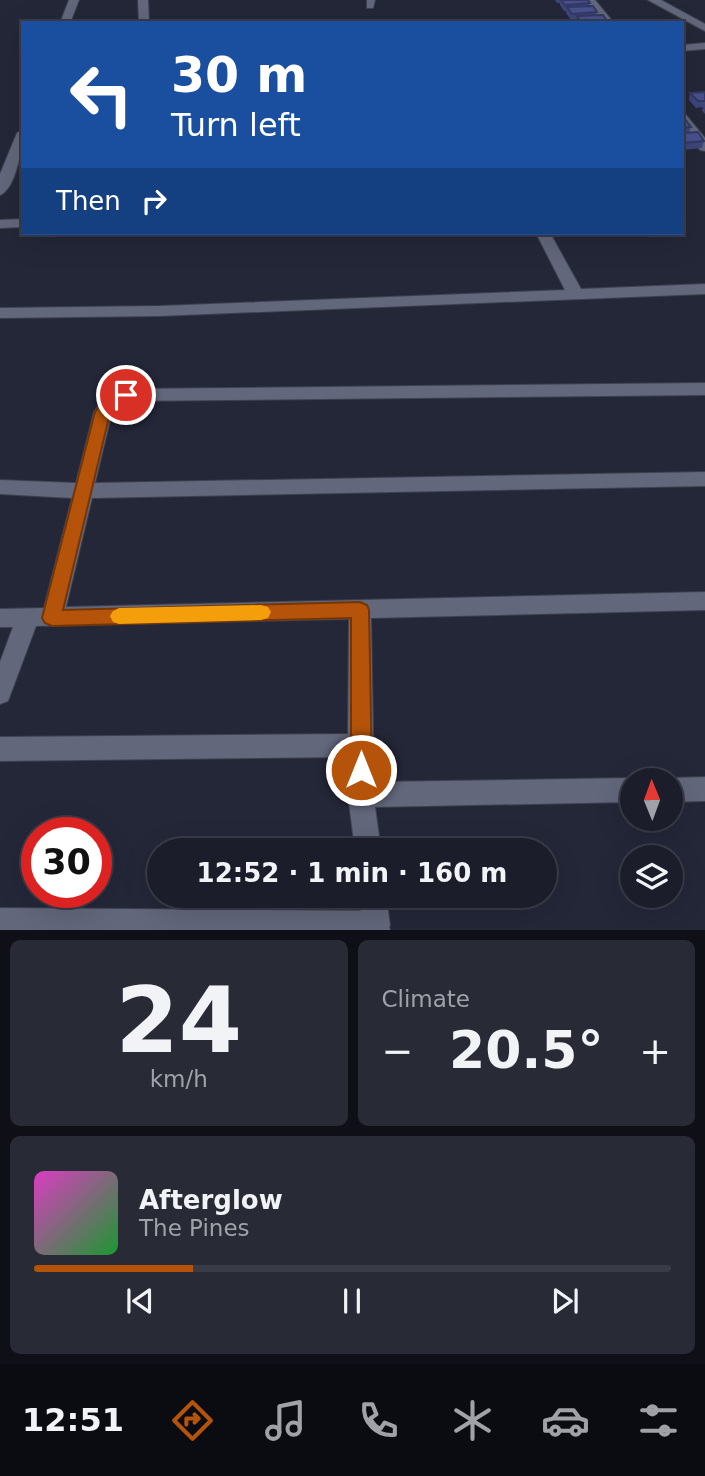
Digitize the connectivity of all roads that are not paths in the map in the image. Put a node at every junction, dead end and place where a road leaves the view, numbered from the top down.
1 (74, 0) edge
2 (143, 0) edge
3 (590, 0) edge
4 (653, 0) edge
5 (682, 15) junction
6 (705, 17) edge
7 (66, 21) edge
8 (144, 21) edge
9 (607, 21) edge
10 (705, 28) edge
11 (705, 46) edge
12 (684, 48) edge
13 (684, 121) edge
14 (21, 137) edge
15 (705, 148) edge
16 (0, 191) edge
17 (21, 223) edge
18 (0, 224) edge
19 (544, 235) edge
20 (705, 289) edge
21 (576, 295) junction
22 (0, 313) edge
23 (705, 389) edge
24 (705, 479) edge
25 (0, 487) edge
26 (83, 491) junction
27 (705, 601) edge
28 (360, 610) junction
29 (0, 618) edge
30 (28, 618) junction
31 (52, 618) junction
32 (0, 694) edge
33 (361, 745) junction
34 (0, 749) edge
35 (705, 789) edge
36 (620, 790) edge
37 (683, 790) edge
38 (361, 795) junction
39 (366, 838) edge
40 (374, 908) edge
41 (0, 922) edge
42 (376, 927) edge

1 - 7 street
2 - 8 street
3 - 9 street
4 - 5 street
5 - 6 street
5 - 10 street
11 - 12 street
13 - 15 street
14 - 16 street
17 - 18 street
19 - 21 street
20 - 21 street
21 - 22 street
23 - 26 street
24 - 26 street
25 - 26 street
26 - 31 street
27 - 28 street
28 - 31 street
28 - 33 street
29 - 30 street
30 - 31 street
30 - 32 street
33 - 34 street
33 - 38 street
35 - 37 street
36 - 38 street
38 - 39 street
40 - 42 street
41 - 42 street

